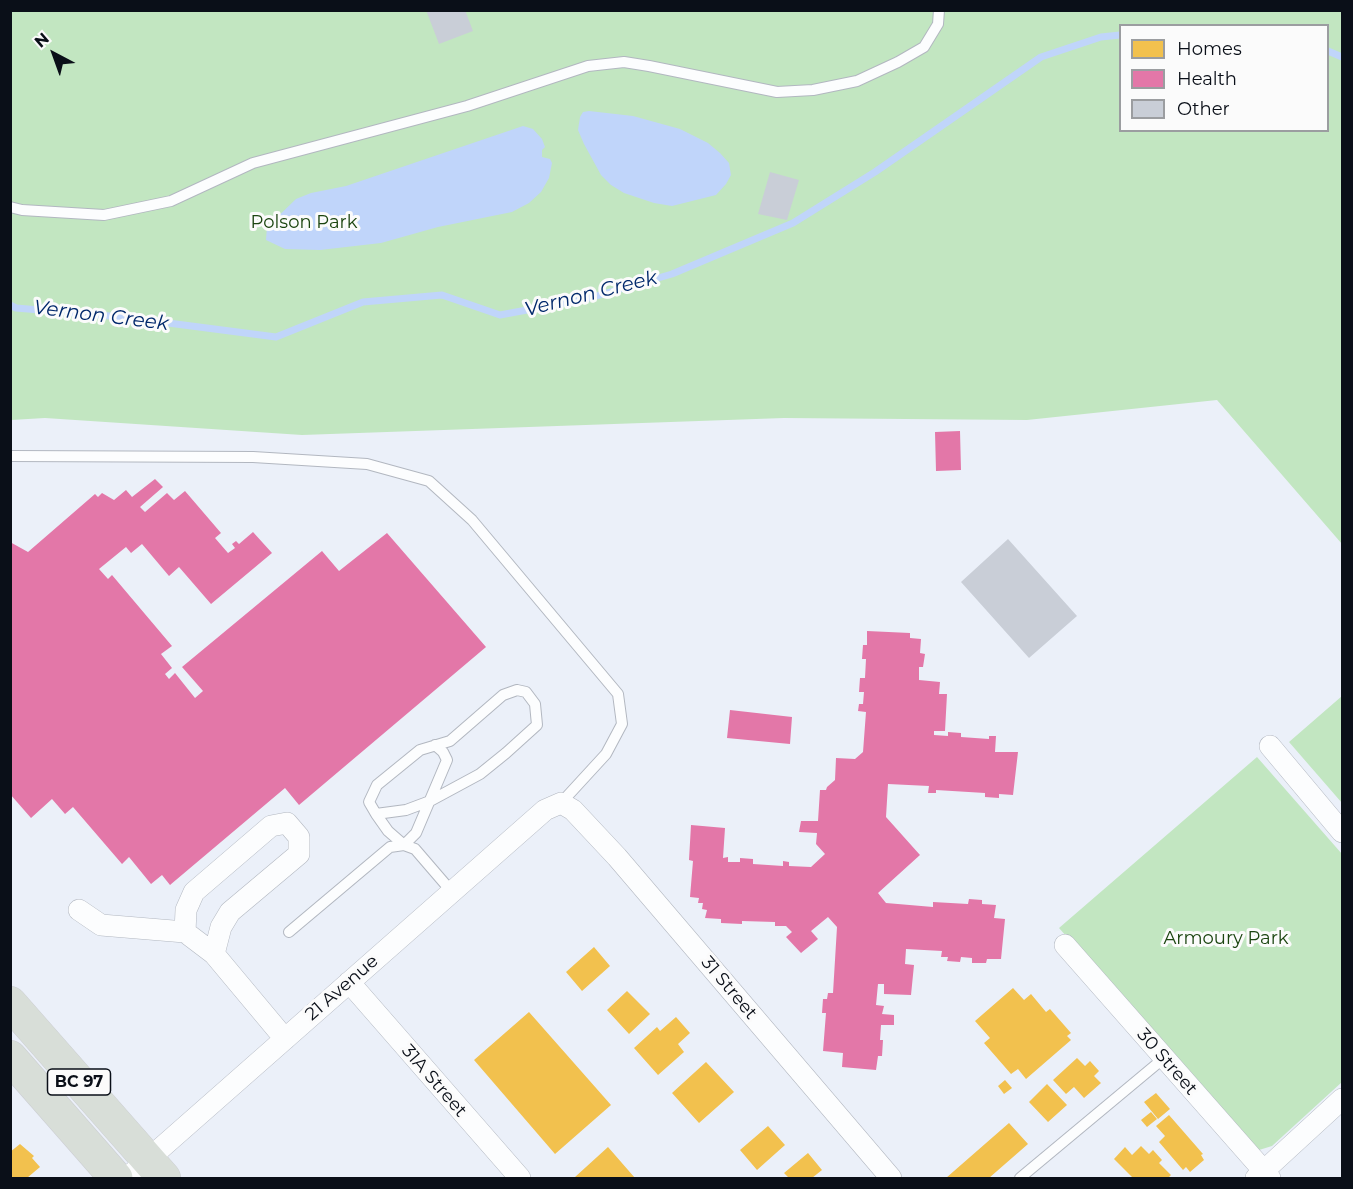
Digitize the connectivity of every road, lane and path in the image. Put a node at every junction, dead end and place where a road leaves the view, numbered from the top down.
1 (939, 10) edge
2 (10, 207) edge
3 (10, 456) edge
4 (435, 745) junction
5 (1270, 746) dead end
6 (430, 801) junction
7 (561, 803) junction
8 (376, 814) junction
9 (1342, 832) edge
10 (404, 845) junction
11 (452, 892) junction
12 (79, 910) dead end
13 (185, 932) junction
14 (289, 932) dead end
15 (1065, 945) dead end
16 (214, 954) junction
17 (349, 982) junction
18 (10, 1003) edge
19 (285, 1039) junction
20 (10, 1057) edge
21 (1164, 1058) junction
22 (1342, 1099) edge
23 (146, 1172) edge
24 (1263, 1176) edge
25 (116, 1179) edge
26 (520, 1179) edge
27 (891, 1179) edge
28 (1020, 1179) edge

1 - 2 lane
3 - 7 lane
4 - 6 lane
4 - 6 lane
4 - 8 lane
5 - 9 street
6 - 8 lane
6 - 10 lane
7 - 11 street, 21 Avenue
7 - 27 street, 31 Street
8 - 10 lane
10 - 11 lane
10 - 14 lane
11 - 17 street, 21 Avenue
12 - 13 street
13 - 16 street
13 - 16 street
15 - 21 street, 30 Street
16 - 19 street
17 - 19 street, 21 Avenue
17 - 26 street, 31A Street
18 - 23 highway, BC 97
19 - 23 street, 21 Avenue
20 - 25 highway, BC 97
21 - 24 street, 30 Street
21 - 28 lane
22 - 24 street

